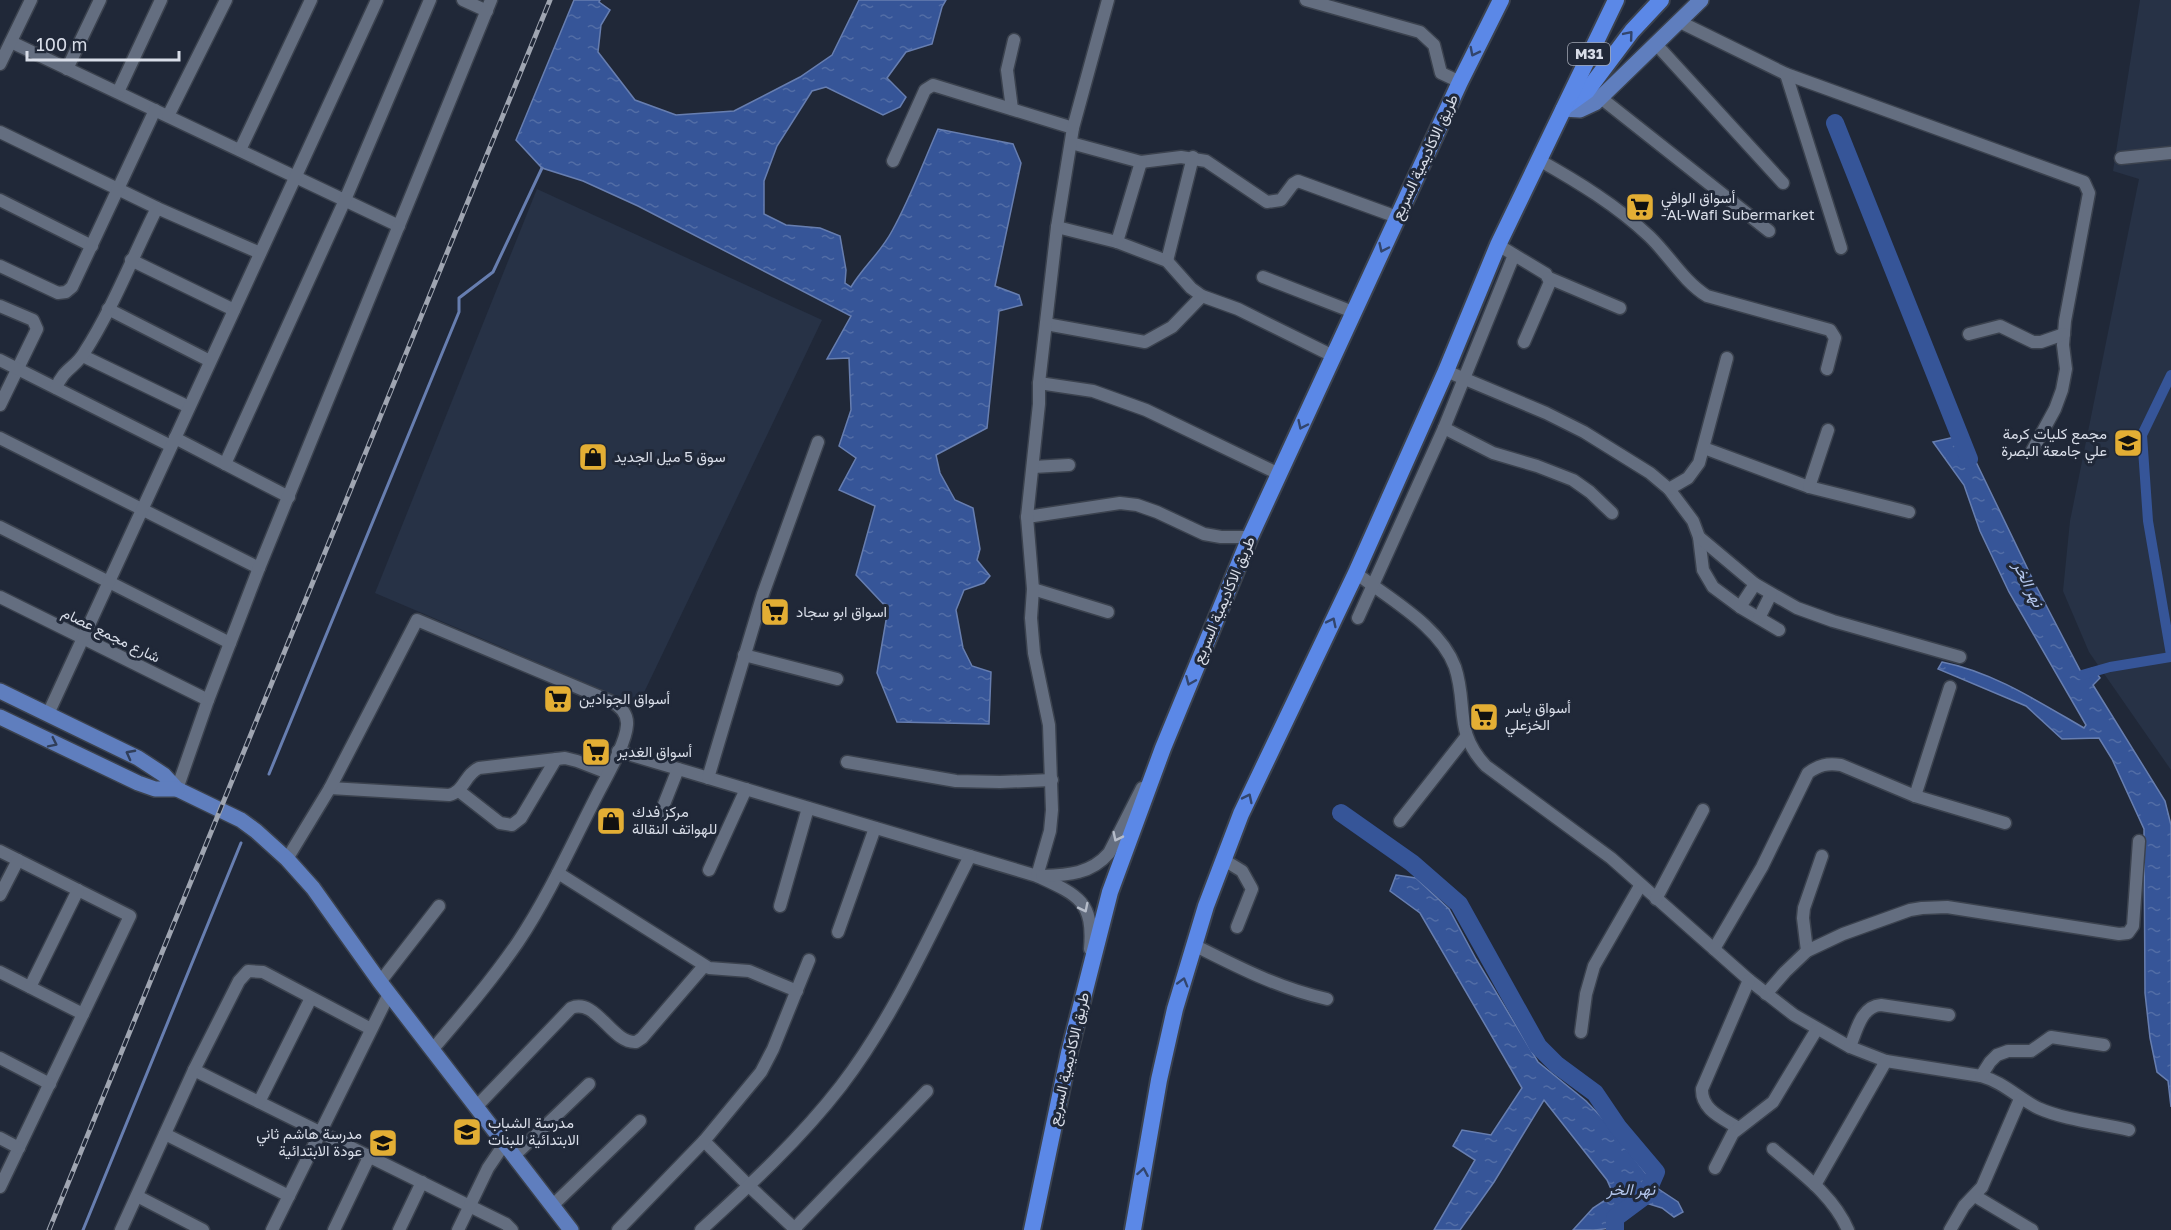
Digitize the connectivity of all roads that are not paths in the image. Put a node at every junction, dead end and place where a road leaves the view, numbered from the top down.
1 (31, 0) edge
2 (100, 0) edge
3 (161, 0) edge
4 (226, 0) edge
5 (311, 0) edge
6 (361, 0) edge
7 (430, 0) edge
8 (464, 0) edge
9 (1107, 0) edge
10 (1306, 0) edge
11 (1501, 0) edge
12 (1616, 0) edge
13 (1661, 0) edge
14 (1701, 0) edge
15 (375, 3) edge
16 (489, 5) edge
17 (1678, 21) junction
18 (1014, 40) dead end
19 (11, 42) junction
20 (1655, 43) junction
21 (0, 64) edge
22 (67, 69) junction
23 (1786, 74) junction
24 (1460, 82) junction
25 (118, 92) junction
26 (1601, 98) junction
27 (1012, 109) junction
28 (1563, 109) junction
29 (155, 110) junction
30 (168, 116) junction
31 (1073, 129) junction
32 (0, 132) edge
33 (1071, 143) junction
34 (240, 150) junction
35 (2171, 153) edge
36 (1194, 158) junction
37 (2121, 158) dead end
38 (1539, 160) junction
39 (892, 161) dead end
40 (1141, 162) junction
41 (295, 177) junction
42 (1783, 183) dead end
43 (118, 190) junction
44 (0, 200) edge
45 (345, 201) junction
46 (157, 208) junction
47 (1397, 217) junction
48 (399, 226) junction
49 (1057, 227) junction
50 (1769, 231) dead end
51 (1117, 242) junction
52 (1498, 245) junction
53 (92, 246) junction
54 (1841, 248) dead end
55 (260, 253) junction
56 (1514, 255) junction
57 (131, 260) junction
58 (1167, 261) junction
59 (0, 266) edge
60 (1263, 277) dead end
61 (1549, 278) junction
62 (1202, 296) junction
63 (0, 306) edge
64 (1620, 308) dead end
65 (108, 309) junction
66 (234, 309) junction
67 (1353, 312) junction
68 (1046, 324) junction
69 (1969, 334) dead end
70 (2064, 334) junction
71 (1524, 342) dead end
72 (83, 356) junction
73 (1333, 356) junction
74 (1727, 358) dead end
75 (0, 360) edge
76 (210, 361) junction
77 (16, 368) junction
78 (1827, 369) dead end
79 (1446, 371) junction
80 (1464, 379) junction
81 (1039, 383) junction
82 (56, 388) junction
83 (0, 405) edge
84 (189, 407) junction
85 (1444, 428) junction
86 (1828, 430) dead end
87 (0, 438) edge
88 (818, 441) dead end
89 (173, 442) junction
90 (1704, 448) junction
91 (2032, 451) dead end
92 (225, 464) junction
93 (1069, 465) dead end
94 (1033, 467) junction
95 (1279, 474) junction
96 (1809, 487) junction
97 (1669, 489) junction
98 (289, 497) junction
99 (142, 510) junction
100 (1909, 512) dead end
101 (1612, 513) dead end
102 (1027, 517) junction
103 (0, 527) edge
104 (1250, 537) junction
105 (1700, 537) junction
106 (259, 568) junction
107 (1356, 573) junction
108 (109, 581) junction
109 (1755, 584) junction
110 (1372, 586) junction
111 (1033, 590) junction
112 (1771, 594) junction
113 (0, 597) edge
114 (1740, 607) junction
115 (1108, 612) dead end
116 (1358, 618) dead end
117 (1759, 618) junction
118 (1779, 630) dead end
119 (83, 638) junction
120 (230, 643) junction
121 (744, 655) junction
122 (1960, 657) dead end
123 (837, 679) dead end
124 (1950, 687) dead end
125 (0, 691) edge
126 (208, 700) junction
127 (48, 714) junction
128 (0, 717) edge
129 (1466, 737) junction
130 (1163, 748) junction
131 (618, 751) junction
132 (555, 759) junction
133 (847, 762) dead end
134 (678, 769) junction
135 (608, 773) junction
136 (708, 778) junction
137 (1052, 780) junction
138 (330, 788) junction
139 (177, 789) junction
140 (746, 789) junction
141 (459, 790) junction
142 (1915, 796) junction
143 (808, 808) junction
144 (1703, 810) dead end
145 (661, 813) dead end
146 (1400, 821) dead end
147 (2005, 824) dead end
148 (875, 828) junction
149 (2139, 841) dead end
150 (0, 851) edge
151 (970, 856) junction
152 (1822, 856) dead end
153 (286, 859) junction
154 (18, 860) junction
155 (1224, 860) junction
156 (709, 870) dead end
157 (558, 873) junction
158 (1037, 876) junction
159 (1640, 886) junction
160 (78, 890) junction
161 (0, 895) edge
162 (1656, 900) junction
163 (439, 906) dead end
164 (780, 906) dead end
165 (1237, 927) dead end
166 (838, 932) dead end
167 (1194, 945) junction
168 (1714, 949) junction
169 (1807, 951) junction
170 (809, 960) dead end
171 (704, 966) junction
172 (0, 972) edge
173 (1749, 980) junction
174 (30, 987) junction
175 (384, 988) junction
176 (797, 991) junction
177 (1084, 992) junction
178 (1766, 994) junction
179 (311, 998) junction
180 (1327, 999) dead end
181 (83, 1014) junction
182 (1948, 1015) dead end
183 (370, 1029) junction
184 (1817, 1029) junction
185 (1581, 1032) dead end
186 (2104, 1045) dead end
187 (1850, 1047) junction
188 (432, 1050) junction
189 (0, 1058) edge
190 (1886, 1061) junction
191 (194, 1070) junction
192 (1981, 1076) junction
193 (50, 1083) junction
194 (589, 1084) dead end
195 (927, 1091) dead end
196 (2020, 1099) junction
197 (259, 1102) junction
198 (476, 1107) junction
199 (640, 1121) dead end
200 (1738, 1128) junction
201 (2129, 1130) dead end
202 (321, 1131) junction
203 (165, 1134) junction
204 (0, 1138) edge
205 (704, 1141) junction
206 (19, 1148) junction
207 (509, 1149) junction
208 (1773, 1149) dead end
209 (370, 1155) junction
210 (1715, 1168) dead end
211 (422, 1182) junction
212 (1815, 1185) junction
213 (749, 1186) junction
214 (0, 1187) edge
215 (137, 1196) junction
216 (289, 1196) junction
217 (1975, 1196) junction
218 (470, 1206) junction
219 (552, 1206) junction
220 (199, 1229) edge
221 (121, 1230) edge
222 (272, 1230) edge
223 (334, 1230) edge
224 (399, 1230) edge
225 (458, 1230) edge
226 (512, 1230) edge
227 (571, 1230) edge
228 (618, 1230) edge
229 (701, 1230) edge
230 (794, 1230) edge
231 (1032, 1230) edge
232 (1133, 1230) edge
233 (1848, 1230) edge
234 (1950, 1230) edge
235 (2032, 1230) edge

1 - 19 street
2 - 22 street
3 - 25 street
4 - 30 street
5 - 34 street
6 - 15 street
7 - 45 street
8 - 16 street
9 - 31 street
10 - 24 street
11 -> 24 highway, طريق الاكاديمية السريع
12 - 28 highway, M31
28 -> 13 highway
14 - 17 main road
15 - 41 street
16 - 48 street
17 - 20 main road
17 - 23 street
18 - 27 street
19 - 21 street
19 - 22 street
20 - 26 main road
20 - 42 street
22 - 25 street
23 - 54 street
23 - 70 street
24 - 47 highway, طريق الاكاديمية السريع
25 - 29 street
26 - 28 main road
26 - 50 street
27 - 31 street
27 - 39 street
28 - 38 highway
29 - 30 street
29 - 43 street
30 - 34 street
31 - 33 street
32 - 43 street
33 - 40 street
33 - 49 street
34 - 41 street
35 - 37 street
36 - 40 street
36 - 47 street
36 - 58 street
38 - 52 highway
38 - 78 street
40 - 51 street
41 - 45 street
41 - 55 street
43 - 46 street
43 - 53 street
44 - 53 street
45 - 48 street
45 - 92 street
46 - 55 street
46 - 57 street
47 -> 67 highway, طريق الاكاديمية السريع
48 - 98 street
49 - 51 street
49 - 68 street
51 - 58 street
52 - 56 street
52 - 79 highway
53 - 59 street
55 - 66 street
56 - 61 street
56 - 80 street
57 - 65 street
57 - 66 street
58 - 62 street
60 - 67 street
61 - 64 street
61 - 71 street
62 - 68 street
62 - 73 street
63 - 77 street
65 - 72 street
65 - 76 street
66 - 76 street
67 - 73 highway, طريق الاكاديمية السريع
68 - 81 street
69 - 70 street
70 - 91 street
72 - 82 street
72 - 84 street
73 -> 95 highway, طريق الاكاديمية السريع
74 - 90 street
75 - 77 street
76 - 84 street
77 - 82 street
77 - 83 street
79 - 80 street
79 - 107 highway
80 - 85 street
80 - 97 street
81 - 94 street
81 - 95 street
82 - 89 street
84 - 89 street
85 - 101 street
85 - 110 street
86 - 96 street
87 - 99 street
88 - 121 street
89 - 92 street
89 - 99 street
90 - 96 street
90 - 97 street
92 - 98 street
93 - 94 street
94 - 102 street
95 - 104 highway, طريق الاكاديمية السريع
96 - 100 street
97 - 105 street
98 - 106 street
99 - 106 street
99 - 108 street
102 - 104 street
102 - 111 street
103 - 108 street
104 -> 130 highway, طريق الاكاديمية السريع
105 - 109 street
105 - 114 street
106 - 120 street
107 - 110 street
155 -> 107 highway
108 - 119 street
108 - 120 street
109 - 112 street
109 - 114 street
110 - 116 street
110 - 129 street
111 - 115 street
111 - 137 street
112 - 117 street
112 - 122 street
113 - 119 street, شارع مجمع عصام
114 - 117 street
117 - 118 street
119 - 126 street, شارع مجمع عصام
119 - 127 street
120 - 126 street
121 - 123 street
121 - 136 street
124 - 142 street
125 - 127 main road
126 - 139 street
139 -> 127 main road
128 -> 139 main road
129 - 146 street
129 - 159 street
130 -> 158 street
130 - 177 highway, طريق الاكاديمية السريع
131 - 134 street
131 - 135 street
131 - 138 street
132 - 135 street
132 - 141 street
132 - 141 street
133 - 137 street
134 - 136 street
134 - 145 street
135 - 157 street
136 - 140 street
137 - 158 street
138 - 141 street
138 - 153 street
139 - 153 main road
140 - 143 street
140 - 156 street
142 - 147 street
142 - 168 street
143 - 148 street
143 - 164 street
144 - 162 street
148 - 151 street
148 - 166 street
149 - 169 street
150 - 154 street
151 - 158 street
151 - 213 street
152 - 169 street
153 - 175 main road
154 - 160 street
154 - 161 street
155 - 165 street
155 - 167 highway
157 - 171 street
157 - 188 street
158 -> 177 street
159 - 162 street
159 - 185 street
160 - 174 street
160 - 181 street
162 - 168 street
163 - 175 street
167 - 180 street
232 -> 167 highway
168 - 173 street
169 - 178 street
170 - 176 street
171 - 176 street
171 - 198 street
172 - 174 street
173 - 178 street
173 - 200 street
174 - 181 street
175 - 183 street
175 - 188 main road
176 - 205 street
177 - 231 highway, طريق الاكاديمية السريع
178 - 184 street
179 - 183 street
179 - 191 street
179 - 197 street
181 - 193 street
182 - 187 street
183 - 202 street
184 - 187 street
184 - 200 street
186 - 192 street
187 - 190 street
188 - 198 main road
189 - 193 street
190 - 192 street
190 - 212 street
191 - 197 street
191 - 203 street
192 - 196 street
193 - 206 street
194 - 207 street
195 - 230 street
196 - 201 street
196 - 217 street
197 - 202 street
198 - 207 main road
199 - 219 street
200 - 210 street
202 - 209 street
202 - 216 street
203 - 215 street
203 - 216 street
204 - 206 street
205 - 213 street
205 - 228 street
206 - 214 street
207 - 218 street
207 - 219 main road
208 - 212 street
209 - 211 street
209 - 223 street
211 - 218 street
211 - 224 street
212 - 233 street
213 - 229 street
213 - 230 street
215 - 220 street
215 - 221 street
216 - 222 street
217 - 234 street
217 - 235 street
218 - 225 street
218 - 226 street
219 - 227 main road

